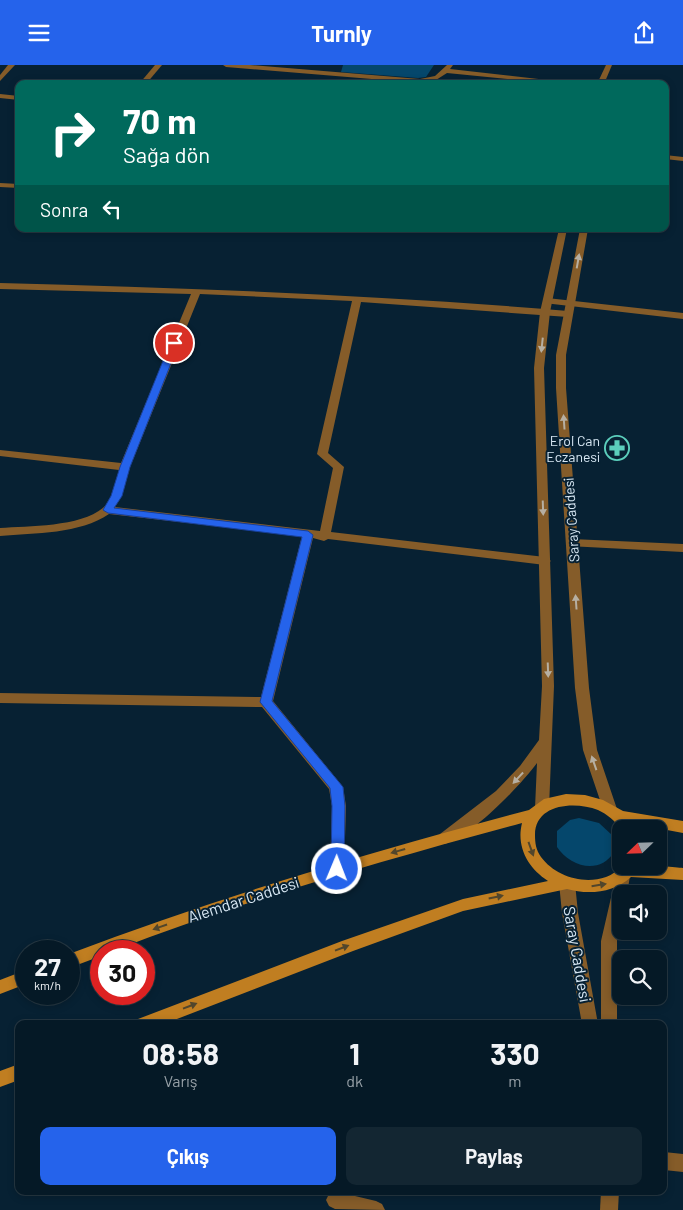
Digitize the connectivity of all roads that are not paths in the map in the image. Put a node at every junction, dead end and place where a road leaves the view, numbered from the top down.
1 (12, 65) edge
2 (160, 65) edge
3 (226, 65) edge
4 (324, 65) edge
5 (608, 65) edge
6 (448, 68) edge
7 (319, 75) junction
8 (0, 79) edge
9 (146, 80) edge
10 (403, 80) edge
11 (428, 80) edge
12 (546, 80) edge
13 (602, 80) edge
14 (0, 96) edge
15 (15, 98) edge
16 (669, 157) edge
17 (683, 159) edge
18 (669, 166) edge
19 (683, 166) edge
20 (0, 185) edge
21 (15, 186) edge
22 (562, 232) edge
23 (583, 232) edge
24 (0, 286) edge
25 (197, 291) junction
26 (357, 298) junction
27 (546, 307) junction
28 (569, 309) junction
29 (683, 316) edge
30 (0, 453) edge
31 (125, 467) junction
32 (108, 510) junction
33 (0, 531) edge
34 (308, 535) junction
35 (324, 537) junction
36 (572, 543) junction
37 (683, 548) edge
38 (545, 561) junction
39 (0, 698) edge
40 (266, 702) junction
41 (547, 739) junction
42 (539, 811) junction
43 (615, 812) junction
44 (622, 820) edge
45 (683, 827) edge
46 (445, 838) junction
47 (337, 869) junction
48 (668, 873) edge
49 (683, 874) edge
50 (622, 875) edge
51 (626, 875) edge
52 (567, 883) junction
53 (80, 957) edge
54 (15, 981) edge
55 (0, 987) edge
56 (154, 1020) edge
57 (589, 1020) edge
58 (609, 1020) edge
59 (15, 1073) edge
60 (0, 1079) edge
61 (667, 1161) edge
62 (683, 1163) edge
63 (610, 1195) edge
64 (335, 1200) dead end
65 (376, 1210) edge
66 (609, 1210) edge

1 - 8 street
2 - 9 street
3 - 7 street
4 - 7 street
5 - 13 street
6 - 11 street
6 - 12 street
7 - 10 street
14 - 15 street
16 - 17 street
18 - 19 street
20 - 21 street
22 - 27 street, Saray Caddesi
28 -> 23 street, Saray Caddesi
24 - 25 street
25 - 26 street
25 - 31 street
26 - 27 street
26 - 35 street
27 - 28 street
27 -> 38 street, Saray Caddesi
28 - 29 street
36 -> 28 street, Saray Caddesi
30 - 31 street
31 - 32 street
32 - 33 street
32 - 34 street
34 - 35 street
34 - 40 street
35 - 38 street
36 - 37 street
43 -> 36 street, Saray Caddesi
38 -> 41 street, Saray Caddesi
39 - 40 street
40 - 47 street
41 - 42 street, Saray Caddesi
41 -> 46 street
42 - 43 main road, Alemdar Caddesi
42 - 46 main road, Alemdar Caddesi
42 -> 52 main road
43 - 44 main road
43 - 45 main road, Alemdar Caddesi
46 -> 47 main road, Alemdar Caddesi
47 -> 53 main road, Alemdar Caddesi
48 - 49 main road
52 -> 50 main road
51 - 58 street, Saray Caddesi
56 -> 52 main road
52 - 57 street, Saray Caddesi
54 - 55 main road
59 - 60 main road
61 - 62 street
63 - 66 street
64 - 65 street

